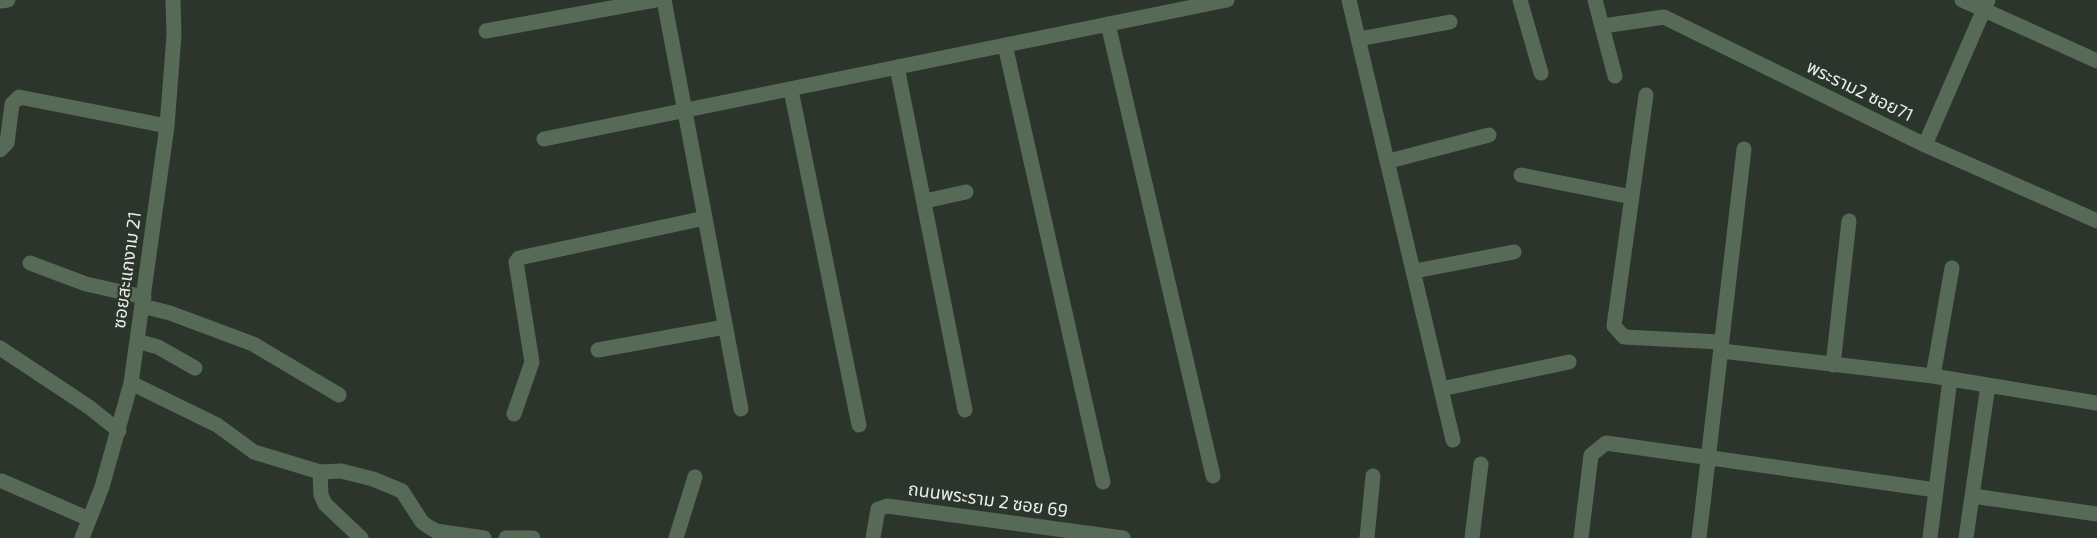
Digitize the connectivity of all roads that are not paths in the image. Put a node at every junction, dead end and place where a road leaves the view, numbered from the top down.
1 (9, 0) edge
2 (173, 0) edge
3 (655, 0) edge
4 (664, 0) edge
5 (1227, 0) edge
6 (1349, 0) edge
7 (1520, 0) edge
8 (1595, 0) edge
9 (1962, 0) edge
10 (0, 2) edge
11 (1986, 5) edge
12 (1450, 22) dead end
13 (1108, 24) junction
14 (1603, 27) junction
15 (486, 32) dead end
16 (1359, 39) junction
17 (1005, 45) junction
18 (2097, 61) edge
19 (897, 67) junction
20 (1541, 73) dead end
21 (1615, 76) dead end
22 (791, 90) junction
23 (1646, 95) dead end
24 (684, 109) junction
25 (167, 126) junction
26 (1489, 135) dead end
27 (544, 139) dead end
28 (1925, 145) junction
29 (1744, 149) dead end
30 (0, 150) edge
31 (1389, 161) junction
32 (1521, 175) dead end
33 (966, 192) dead end
34 (1632, 197) junction
35 (925, 201) junction
36 (705, 218) junction
37 (1849, 221) dead end
38 (2097, 221) edge
39 (1514, 252) dead end
40 (30, 263) dead end
41 (1952, 268) dead end
42 (1414, 271) junction
43 (143, 302) junction
44 (725, 327) junction
45 (137, 341) junction
46 (1721, 347) junction
47 (0, 348) edge
48 (598, 350) dead end
49 (1569, 362) dead end
50 (1833, 365) junction
51 (195, 368) dead end
52 (1933, 376) junction
53 (1950, 379) junction
54 (131, 383) junction
55 (1988, 385) junction
56 (1441, 389) junction
57 (339, 395) dead end
58 (2097, 403) edge
59 (741, 409) dead end
60 (965, 410) dead end
61 (514, 414) dead end
62 (859, 425) dead end
63 (119, 431) junction
64 (1453, 440) dead end
65 (1709, 458) junction
66 (1481, 464) dead end
67 (320, 472) junction
68 (1213, 476) dead end
69 (1373, 476) dead end
70 (695, 477) dead end
71 (2, 481) dead end
72 (1103, 482) dead end
73 (1936, 490) junction
74 (1973, 496) junction
75 (2097, 514) edge
76 (89, 519) junction
77 (82, 538) edge
78 (361, 538) edge
79 (484, 538) edge
80 (506, 538) edge
81 (532, 538) edge
82 (676, 538) edge
83 (873, 538) edge
84 (1123, 538) edge
85 (1366, 538) edge
86 (1472, 538) edge
87 (1581, 538) edge
88 (1699, 538) edge
89 (1930, 538) edge
90 (1966, 538) edge

1 - 10 street
2 - 25 street, ซอยสะแกงาม 21
3 - 15 street
4 - 24 street
5 - 13 street
6 - 16 street
7 - 20 street
8 - 14 street
9 - 11 street
11 - 18 street
11 - 28 street
12 - 16 street
13 - 17 street
13 - 68 street
14 - 21 street
14 - 28 street, พระราม2 ซอย71
16 - 31 street
17 - 19 street
17 - 72 street
19 - 22 street
19 - 35 street
22 - 24 street
22 - 62 street
23 - 34 street
24 - 27 street
24 - 36 street
25 - 30 street
25 - 43 street, ซอยสะแกงาม 21
26 - 31 street
28 - 38 street, พระราม2 ซอย71
29 - 46 street
31 - 42 street
32 - 34 street
33 - 35 street
34 - 46 street
35 - 60 street
36 - 44 street
36 - 61 street
37 - 50 street
39 - 42 street
40 - 43 street
41 - 52 street
42 - 56 street
43 - 45 street, ซอยสะแกงาม 21
43 - 57 street
44 - 48 street
44 - 59 street
45 - 51 street
45 - 54 street, ซอยสะแกงาม 21
46 - 50 street
46 - 65 street
47 - 63 street
49 - 56 street
50 - 52 street
52 - 53 street
53 - 55 street
53 - 73 street
54 - 63 street, ซอยสะแกงาม 21
54 - 67 street
55 - 58 street
55 - 74 street
56 - 64 street
63 - 76 street, ซอยสะแกงาม 21
65 - 73 street
65 - 87 street
65 - 88 street
66 - 86 street
67 - 78 street
67 - 79 street
69 - 85 street
70 - 82 street
71 - 76 street
73 - 89 street
74 - 75 street
74 - 90 street
76 - 77 street, ซอยสะแกงาม 21
80 - 81 street
83 - 84 street, ถนนพระราม 2 ซอย 69

